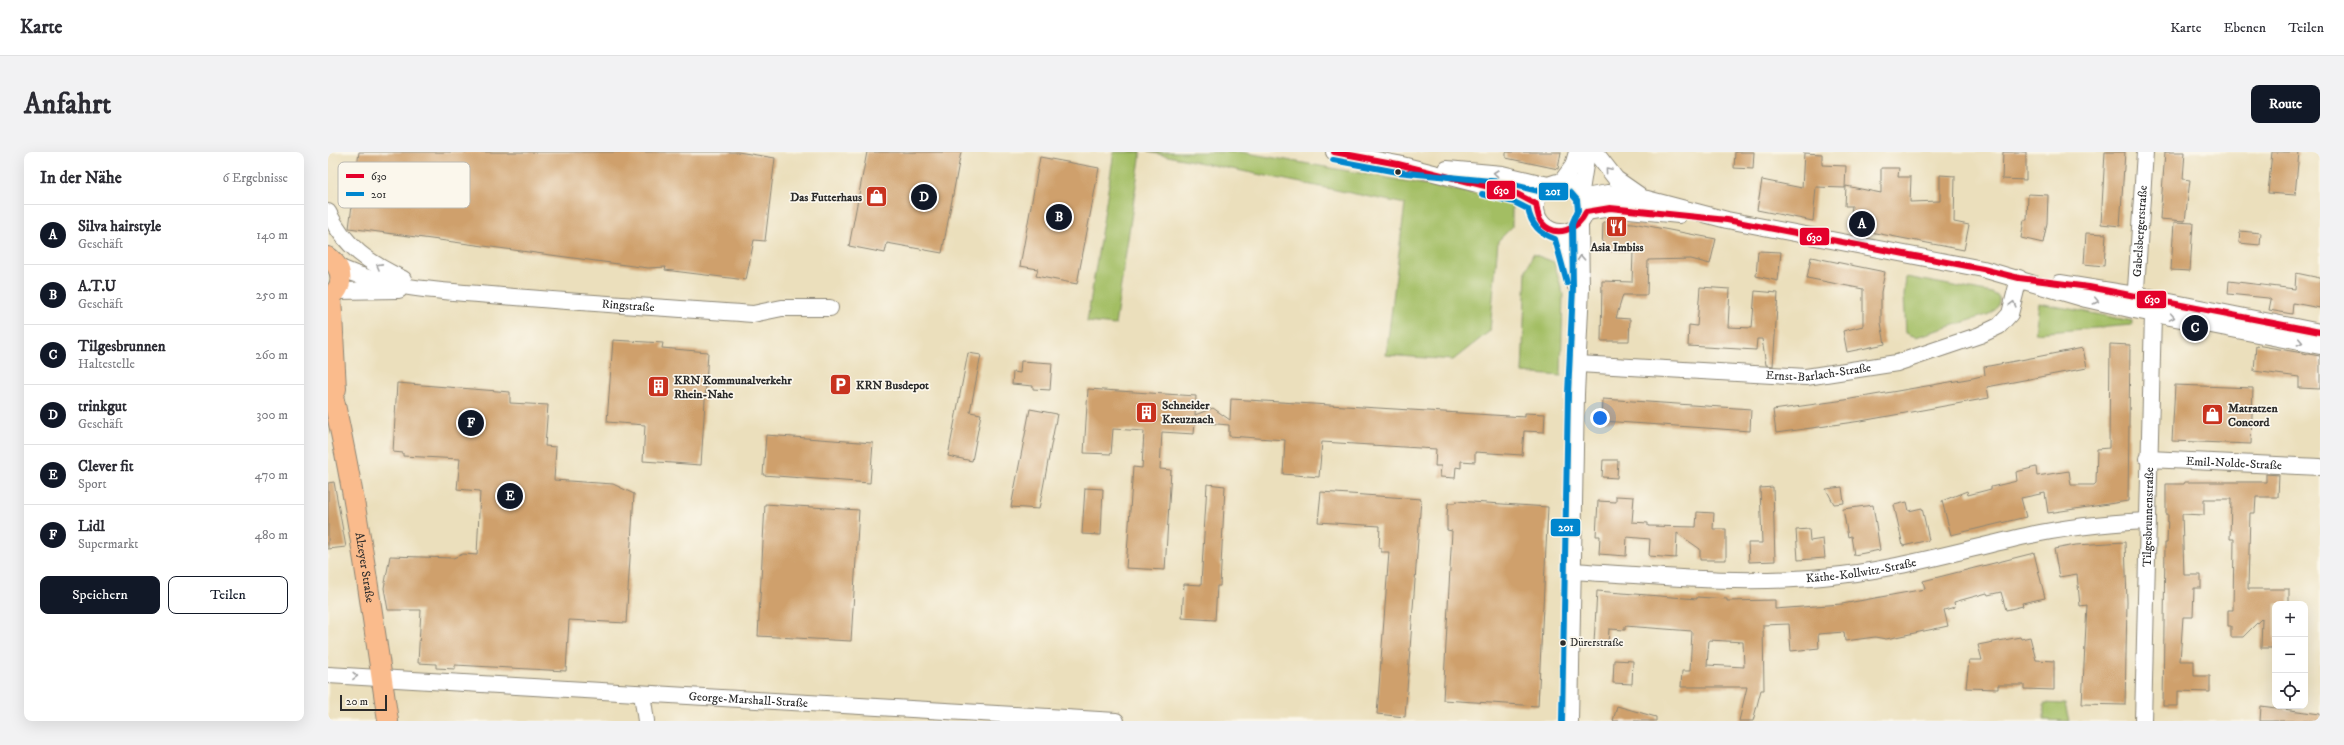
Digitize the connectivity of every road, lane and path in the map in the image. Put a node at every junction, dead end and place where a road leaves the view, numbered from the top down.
1 (1334, 152) edge
2 (1577, 152) edge
3 (1587, 152) edge
4 (1595, 152) edge
5 (2145, 152) edge
6 (1398, 164) junction
7 (1555, 183) junction
8 (1648, 199) junction
9 (1536, 204) junction
10 (1583, 206) junction
11 (328, 212) edge
12 (1727, 220) junction
13 (1561, 232) junction
14 (331, 259) edge
15 (2019, 278) junction
16 (427, 289) junction
17 (332, 295) edge
18 (2135, 302) junction
19 (830, 308) dead end
20 (1580, 311) junction
21 (2153, 314) junction
22 (2320, 332) edge
23 (2320, 346) edge
24 (1578, 364) junction
25 (328, 374) edge
26 (338, 415) junction
27 (2148, 459) junction
28 (2320, 467) edge
29 (2146, 521) junction
30 (1571, 571) junction
31 (328, 675) edge
32 (381, 677) junction
33 (642, 694) junction
34 (910, 715) edge
35 (388, 721) edge
36 (646, 721) edge
37 (1116, 721) edge
38 (1570, 721) edge
39 (2143, 721) edge

1 - 6 street
2 - 7 street
3 - 10 street
8 -> 4 street
5 - 18 street, Gabelsbergerstraße
7 -> 6 street
6 - 9 street
7 - 9 street
7 - 10 street
8 - 10 street
8 - 12 street
9 - 13 street
10 - 12 street
10 - 13 street
20 -> 10 street
16 -> 11 street
12 - 15 street
13 - 20 street
14 - 16 street, Ringstraße
14 - 17 main road, Alzeyer Straße
15 - 18 street
24 -> 15 street, Ernst-Barlach-Straße
16 - 17 street, Ringstraße
16 - 19 street, Ringstraße
17 - 26 main road, Alzeyer Straße
18 - 21 street
18 - 22 street
20 - 24 street
21 -> 23 street
21 - 27 street, Tilgesbrunnenstraße
24 - 30 street
25 - 26 main road, Alzeyer Straße
26 - 32 main road, Alzeyer Straße
27 - 28 street, Emil-Nolde-Straße
27 - 29 street, Tilgesbrunnenstraße
29 - 30 street, Käthe-Kollwitz-Straße
29 - 39 street, Tilgesbrunnenstraße
30 - 38 street
31 -> 32 street, George-Marshall-Straße
32 - 33 street, George-Marshall-Straße
32 - 35 main road, Alzeyer Straße
33 - 34 street, George-Marshall-Straße
33 - 36 street
34 - 37 street, George-Marshall-Straße

